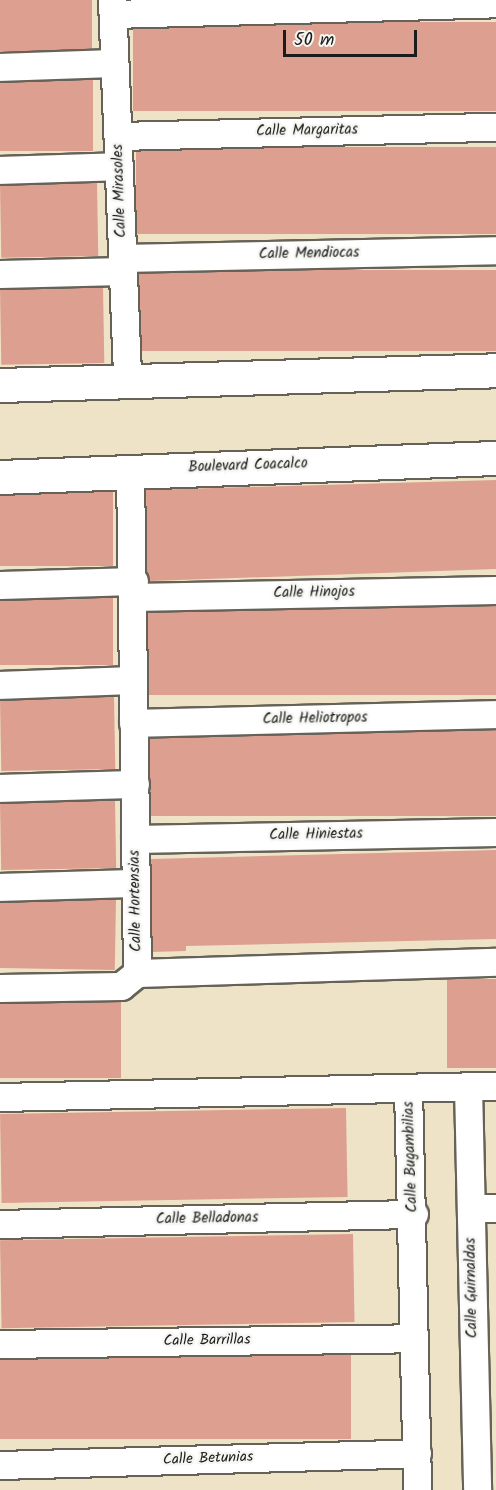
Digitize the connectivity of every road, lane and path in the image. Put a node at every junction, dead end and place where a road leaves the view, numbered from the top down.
1 (496, 3) edge
2 (113, 7) edge
3 (114, 63) junction
4 (0, 67) edge
5 (496, 126) edge
6 (118, 136) junction
7 (118, 166) junction
8 (0, 170) edge
9 (496, 250) edge
10 (123, 265) junction
11 (0, 274) edge
12 (496, 370) edge
13 (127, 381) junction
14 (0, 385) edge
15 (496, 458) edge
16 (130, 470) junction
17 (0, 477) edge
18 (0, 585) edge
19 (133, 589) junction
20 (496, 590) edge
21 (132, 680) junction
22 (0, 685) edge
23 (496, 714) edge
24 (134, 723) junction
25 (135, 784) junction
26 (0, 788) edge
27 (496, 832) edge
28 (135, 839) junction
29 (135, 883) junction
30 (0, 887) edge
31 (496, 962) edge
32 (136, 973) junction
33 (0, 988) edge
34 (468, 1086) junction
35 (496, 1086) edge
36 (408, 1088) junction
37 (0, 1097) edge
38 (483, 1208) edge
39 (414, 1214) junction
40 (0, 1224) edge
41 (485, 1332) edge
42 (414, 1338) junction
43 (0, 1344) edge
44 (417, 1453) junction
45 (486, 1460) edge
46 (0, 1465) edge
47 (417, 1490) edge
48 (477, 1490) edge

1 - 2 street
2 - 3 street, Calle Mirasoles
3 - 4 street
3 - 6 street, Calle Mirasoles
5 - 6 street, Calle Margaritas
6 - 7 street, Calle Mirasoles
7 - 8 street
7 - 10 street, Calle Mirasoles
9 - 10 street, Calle Mendiocas
10 - 11 street, Calle Mendiocas
10 - 13 street, Calle Mirasoles
12 - 13 main road
13 - 14 main road
15 - 16 main road, Boulevard Coacalco
16 - 17 main road, Boulevard Coacalco
16 - 19 street, Calle Hortensias
18 - 19 street, Calle Hinojos
19 - 20 street, Calle Hinojos
19 - 21 street, Calle Hortensias
21 - 22 street
21 - 24 street, Calle Hortensias
23 - 24 street, Calle Heliotropos
24 - 25 street, Calle Hortensias
25 - 26 street
25 - 28 street, Calle Hortensias
27 - 28 street, Calle Hiniestas
28 - 29 street, Calle Hortensias
29 - 30 street
29 - 32 street, Calle Hortensias
31 - 32 street, Calle Hortensias
32 - 33 street
34 - 35 street
34 - 36 street
34 - 38 street, Calle Guirnaldas
36 - 37 street, Calle Bugambilias
36 - 39 street, Calle Bugambilias
38 - 41 street, Calle Guirnaldas
39 - 40 street, Calle Belladonas
39 - 42 street, Calle Bugambilias
41 - 45 street, Calle Guirnaldas
42 - 43 street, Calle Barrillas
42 - 44 street, Calle Bugambilias
44 - 46 street, Calle Betunias
44 - 47 street, Calle Bugambilias
45 - 48 street, Calle Guirnaldas

